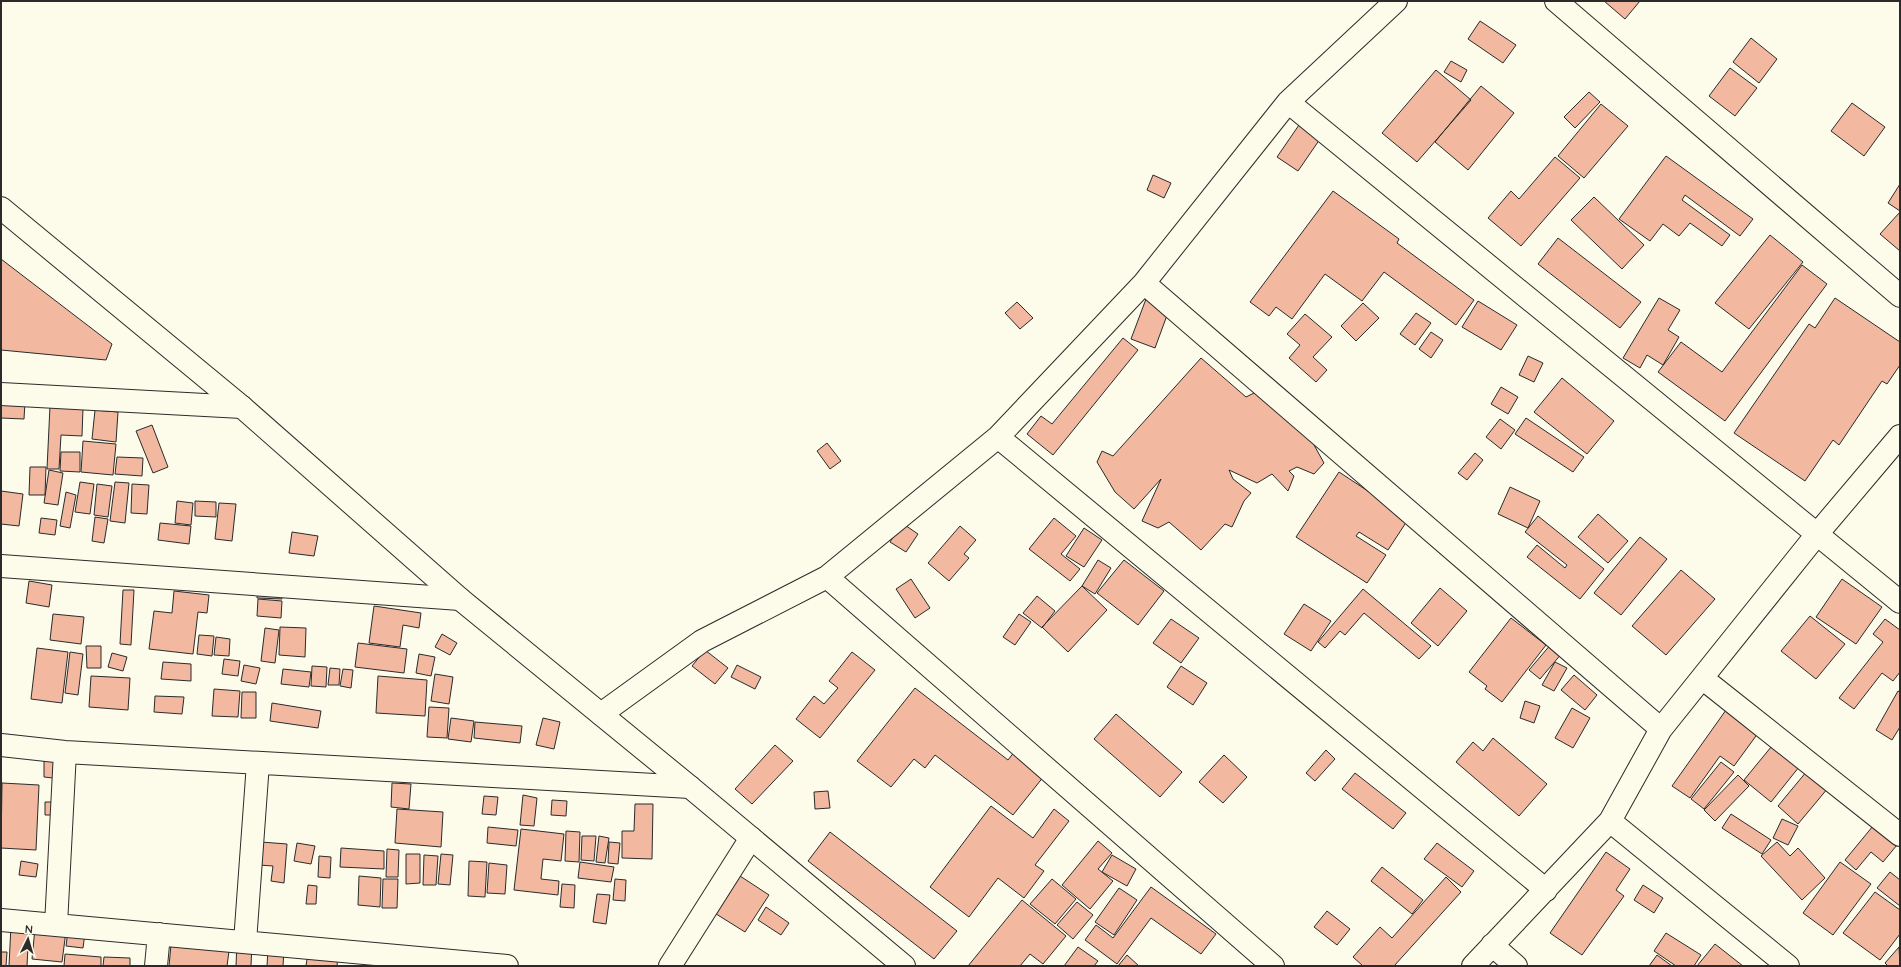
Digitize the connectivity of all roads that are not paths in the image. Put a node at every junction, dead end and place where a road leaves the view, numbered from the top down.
1 (1396, 1) edge
2 (1556, 1) edge
3 (1288, 102) junction
4 (3, 211) edge
5 (1144, 283) junction
6 (1900, 296) edge
7 (1, 394) edge
8 (242, 407) junction
9 (1900, 436) edge
10 (998, 437) junction
11 (1818, 533) junction
12 (1, 566) edge
13 (827, 577) junction
14 (460, 599) junction
15 (1900, 602) edge
16 (1702, 678) junction
17 (601, 714) junction
18 (1661, 729) junction
19 (1, 745) edge
20 (65, 752) junction
21 (258, 763) junction
22 (690, 787) junction
23 (1610, 820) junction
24 (1900, 835) edge
25 (751, 838) junction
26 (1546, 890) junction
27 (1, 920) edge
28 (56, 925) junction
29 (159, 934) junction
30 (245, 942) junction
31 (1492, 945) junction
32 (156, 966) edge
33 (507, 966) edge
34 (670, 966) edge
35 (904, 966) edge
36 (1273, 966) edge
37 (1473, 966) edge
38 (1516, 966) edge
39 (1788, 966) edge

1 - 3 street
2 - 6 street
3 - 5 street
3 - 11 street
4 - 8 street
5 - 10 street
5 - 18 street
7 - 8 street
8 - 14 street
9 - 11 street
10 - 13 street
10 - 26 street
11 - 15 street
11 - 16 street
12 - 14 street
13 - 17 street
13 - 36 street
14 - 17 street
16 - 18 street
16 - 24 street
17 - 22 street
18 - 23 street
19 - 20 street
20 - 21 street
20 - 28 street
21 - 22 street
21 - 30 street
22 - 25 street
23 - 26 street
23 - 39 street
25 - 34 street
25 - 35 street
26 - 31 street
27 - 28 street
28 - 29 street
29 - 30 street
29 - 32 street
30 - 33 street
31 - 37 street
31 - 38 street

